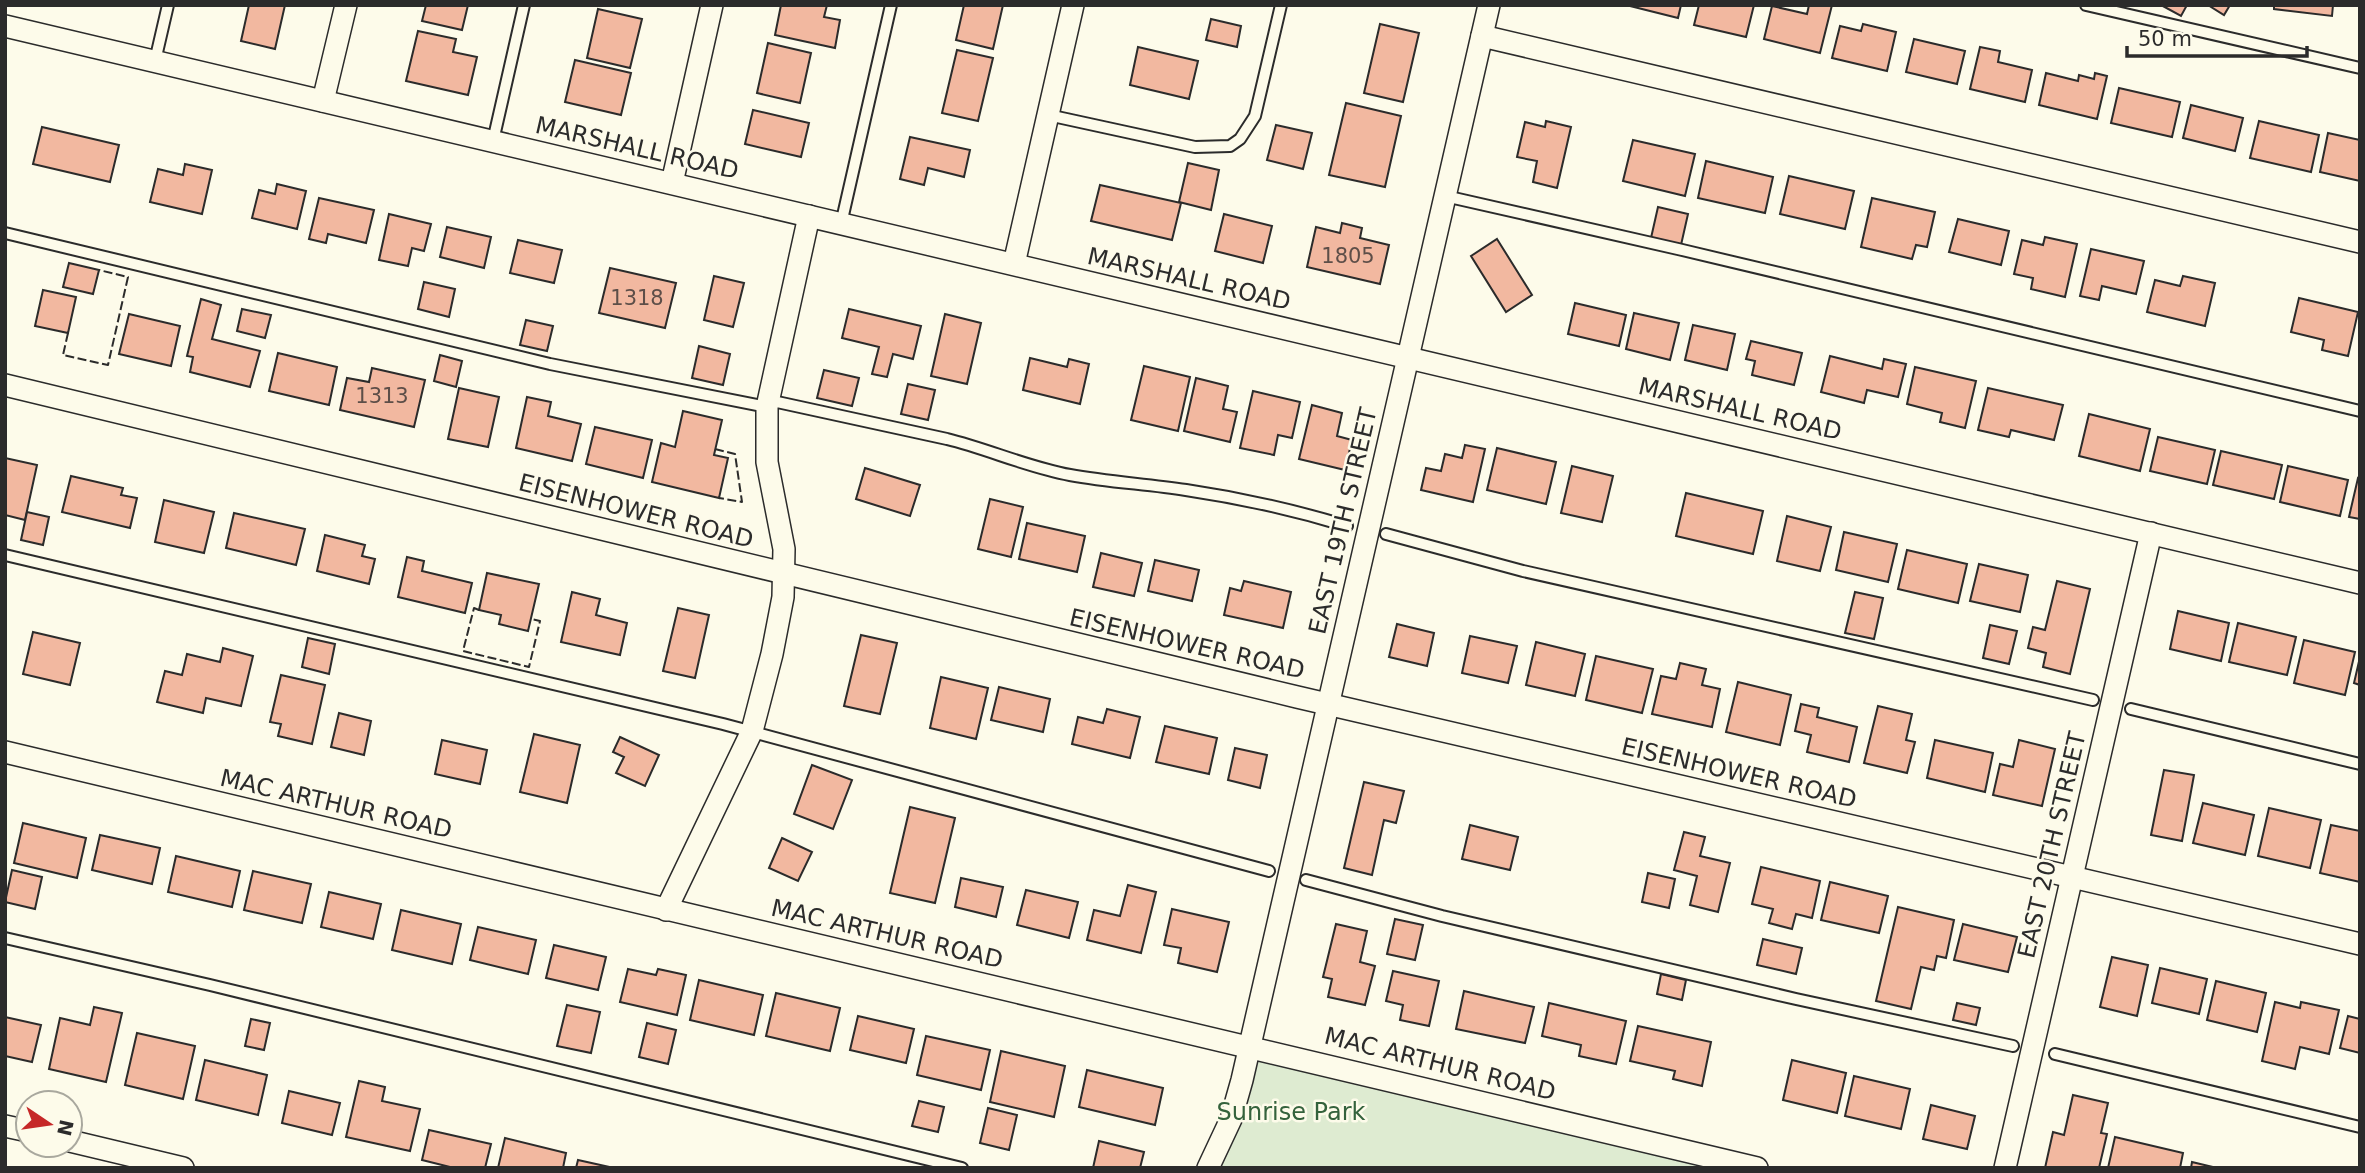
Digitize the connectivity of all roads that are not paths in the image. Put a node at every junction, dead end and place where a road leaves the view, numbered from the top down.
1 (168, 5) edge
2 (346, 5) edge
3 (524, 5) edge
4 (712, 5) edge
5 (891, 5) edge
6 (1073, 5) edge
7 (1281, 5) edge
8 (1489, 5) edge
9 (2086, 5) edge
10 (5, 26) edge
11 (1482, 36) junction
12 (155, 61) junction
13 (2360, 68) edge
14 (323, 101) junction
15 (1048, 115) junction
16 (493, 141) junction
17 (672, 183) junction
18 (1445, 196) junction
19 (809, 216) junction
20 (841, 224) junction
21 (5, 233) edge
22 (2360, 242) edge
23 (1014, 264) junction
24 (1408, 358) junction
25 (5, 384) edge
26 (768, 404) junction
27 (2360, 411) edge
28 (1347, 526) dead end
29 (2151, 533) junction
30 (1386, 534) dead end
31 (5, 555) edge
32 (784, 574) junction
33 (2360, 583) edge
34 (2094, 700) dead end
35 (1328, 704) junction
36 (2131, 709) dead end
37 (751, 731) junction
38 (5, 752) edge
39 (2360, 764) edge
40 (1269, 871) dead end
41 (2071, 878) junction
42 (1306, 880) dead end
43 (666, 910) junction
44 (5, 938) edge
45 (2360, 944) edge
46 (1250, 1045) junction
47 (2013, 1046) dead end
48 (2055, 1054) dead end
49 (2360, 1128) edge
50 (84, 1144) edge
51 (183, 1168) edge
52 (962, 1168) edge
53 (1208, 1168) edge
54 (1757, 1168) edge
55 (2005, 1168) edge

1 - 12 lane
2 - 14 street
3 - 16 lane
4 - 17 street
5 - 20 lane
6 - 15 street
7 - 15 lane
8 - 11 street, EAST 19TH STREET
9 - 13 lane
10 - 12 street, MARSHALL ROAD
11 - 18 street, EAST 19TH STREET
11 - 22 street
12 - 14 street, MARSHALL ROAD
14 - 16 street, MARSHALL ROAD
15 - 23 street
16 - 17 street, MARSHALL ROAD
17 - 19 street, MARSHALL ROAD
18 - 24 street, EAST 19TH STREET
18 - 27 lane
19 - 20 street, MARSHALL ROAD
19 - 26 street
20 - 23 street, MARSHALL ROAD
21 - 26 lane
23 - 24 street, MARSHALL ROAD
24 - 29 street, MARSHALL ROAD
24 - 35 street, EAST 19TH STREET
25 - 32 street, EISENHOWER ROAD
26 - 28 lane
26 - 32 street
29 - 33 street, MARSHALL ROAD
29 - 41 street, EAST 20TH STREET
30 - 34 lane
31 - 37 lane
32 - 35 street, EISENHOWER ROAD
32 - 37 street
35 - 41 street, EISENHOWER ROAD
35 - 46 street, EAST 19TH STREET
36 - 39 lane
37 - 40 lane
37 - 43 street
38 - 43 street, MAC ARTHUR ROAD
41 - 45 street, EISENHOWER ROAD
41 - 55 street, EAST 20TH STREET
42 - 47 lane
43 - 46 street, MAC ARTHUR ROAD
44 - 52 lane
46 - 53 street, EAST 19TH STREET
46 - 54 street, MAC ARTHUR ROAD
48 - 49 lane
50 - 51 street

